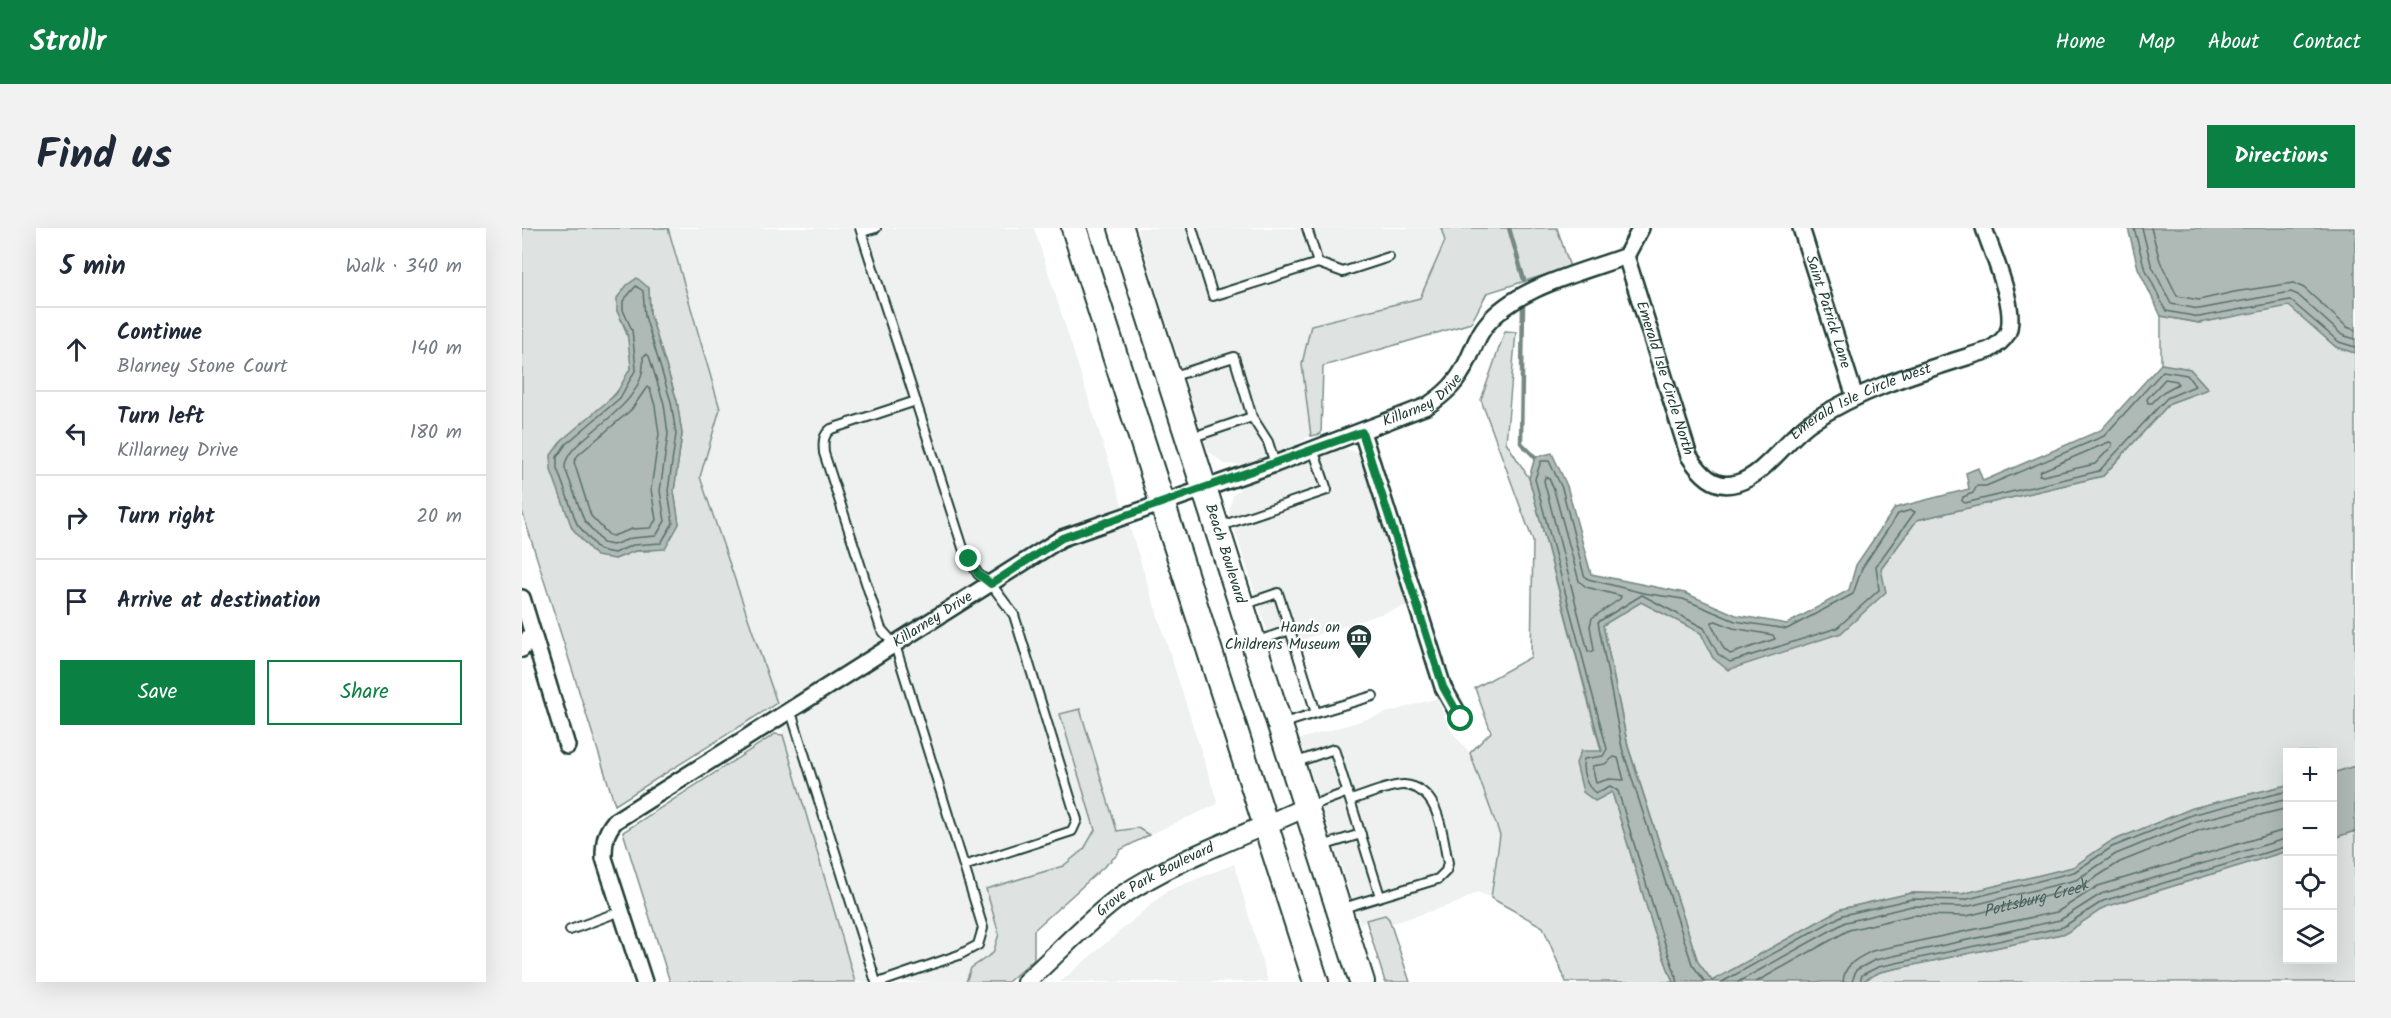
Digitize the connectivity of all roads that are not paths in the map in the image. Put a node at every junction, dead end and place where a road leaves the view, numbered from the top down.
1 (876, 228) edge
2 (1074, 228) edge
3 (1120, 228) edge
4 (1192, 228) edge
5 (1307, 228) edge
6 (1641, 228) edge
7 (1801, 228) edge
8 (1984, 228) edge
9 (861, 230) edge
10 (1626, 256) junction
11 (1389, 257) dead end
12 (1318, 263) junction
13 (1169, 378) junction
14 (1855, 397) junction
15 (916, 400) junction
16 (1252, 417) junction
17 (1362, 432) junction
18 (1188, 438) junction
19 (1313, 449) junction
20 (1275, 464) junction
21 (1721, 485) joint
22 (1204, 489) junction
23 (1162, 502) junction
24 (1217, 528) junction
25 (991, 584) junction
26 (522, 598) edge
27 (1242, 605) junction
28 (1290, 630) junction
29 (532, 632) junction
30 (1254, 642) junction
31 (895, 645) junction
32 (522, 649) edge
33 (1373, 696) dead end
34 (791, 712) junction
35 (1316, 713) junction
36 (1461, 719) dead end
37 (1280, 725) junction
38 (567, 746) dead end
39 (1292, 763) junction
40 (1350, 796) junction
41 (1306, 807) junction
42 (1266, 826) junction
43 (1361, 834) junction
44 (1319, 847) junction
45 (964, 866) junction
46 (1380, 896) junction
47 (1339, 909) junction
48 (621, 911) junction
49 (570, 930) dead end
50 (644, 982) edge
51 (878, 982) edge
52 (1026, 982) edge
53 (1316, 982) edge
54 (1362, 982) edge

1 - 9 lane
2 - 23 highway
3 - 13 highway, Beach Boulevard
4 - 12 lane
5 - 12 lane
6 - 10 street
7 - 14 street, Saint Patrick Lane
8 - 14 street, Emerald Isle Circle West
9 - 15 lane
10 - 17 street, Killarney Drive
10 - 21 street, Emerald Isle Circle North
11 - 12 lane
13 - 16 lane
13 - 18 highway, Beach Boulevard
14 - 21 street, Emerald Isle Circle West
15 - 25 lane
15 - 31 lane
16 - 18 lane
16 - 20 lane
17 - 19 street, Killarney Drive
17 - 36 street
18 - 22 highway, Beach Boulevard
19 - 20 street, Killarney Drive
19 - 24 lane
20 - 22 street, Killarney Drive
22 - 23 street, Killarney Drive
22 - 24 highway, Beach Boulevard
23 - 25 street, Killarney Drive
23 - 42 highway
24 - 27 highway, Beach Boulevard
25 - 31 street, Killarney Drive
25 - 45 lane
26 - 29 street
27 - 28 lane
27 - 30 highway, Beach Boulevard
28 - 30 lane
28 - 35 lane
29 - 32 street
29 - 38 street
30 - 37 highway, Beach Boulevard
31 - 34 street, Killarney Drive
31 - 45 lane
33 - 35 lane
34 - 48 street, Killarney Drive
34 - 51 lane
35 - 37 lane
37 - 39 highway, Beach Boulevard
39 - 40 lane
39 - 41 highway, Beach Boulevard
40 - 41 lane
40 - 43 lane
40 - 46 lane
41 - 42 street, Grove Park Boulevard
41 - 44 highway, Beach Boulevard
42 - 52 street, Grove Park Boulevard
42 - 53 highway
43 - 44 lane
43 - 46 lane
44 - 47 highway, Beach Boulevard
45 - 51 lane
46 - 47 lane
47 - 54 highway, Beach Boulevard
48 - 49 lane
48 - 50 street, Killarney Drive

